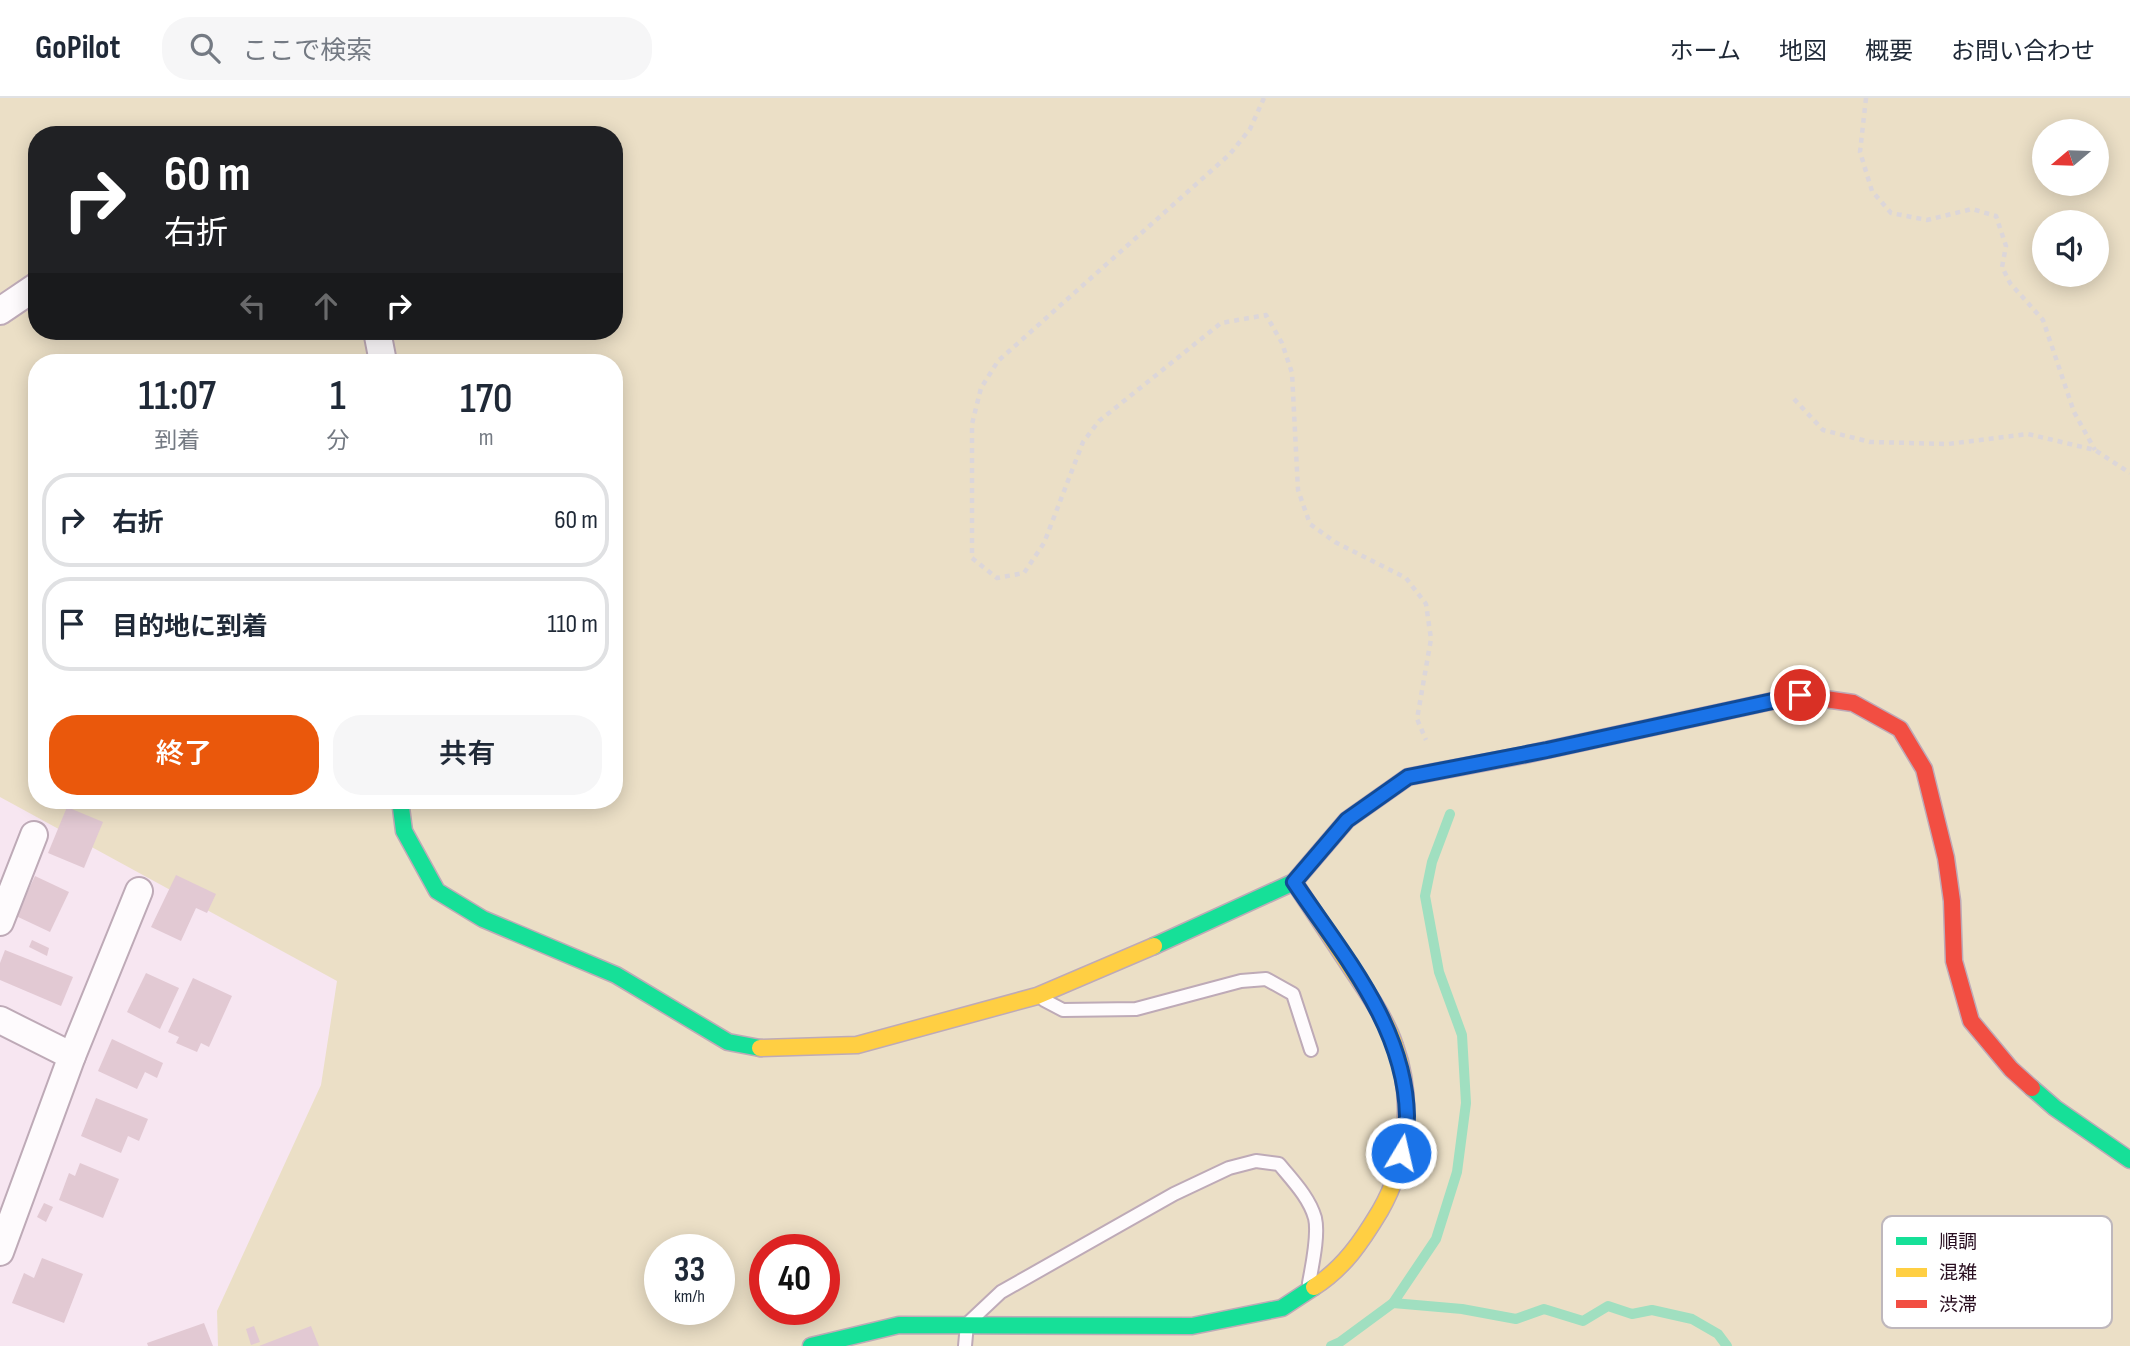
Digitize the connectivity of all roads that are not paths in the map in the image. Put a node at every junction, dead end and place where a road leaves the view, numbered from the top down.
1 (28, 292) edge
2 (0, 311) edge
3 (401, 809) edge
4 (34, 835) dead end
5 (1294, 882) junction
6 (139, 891) dead end
7 (0, 922) edge
8 (1037, 996) junction
9 (0, 1020) edge
10 (1311, 1051) dead end
11 (72, 1056) junction
12 (2130, 1160) edge
13 (0, 1252) edge
14 (1308, 1291) junction
15 (967, 1324) junction
16 (811, 1346) edge
17 (965, 1346) edge

1 - 2 street
3 - 8 street
4 - 7 street
5 - 8 street
5 - 12 street
5 - 14 street
6 - 11 street
8 - 10 lane
9 - 11 street
11 - 13 street
14 - 15 street
14 - 15 lane
15 - 16 street
15 - 17 lane

